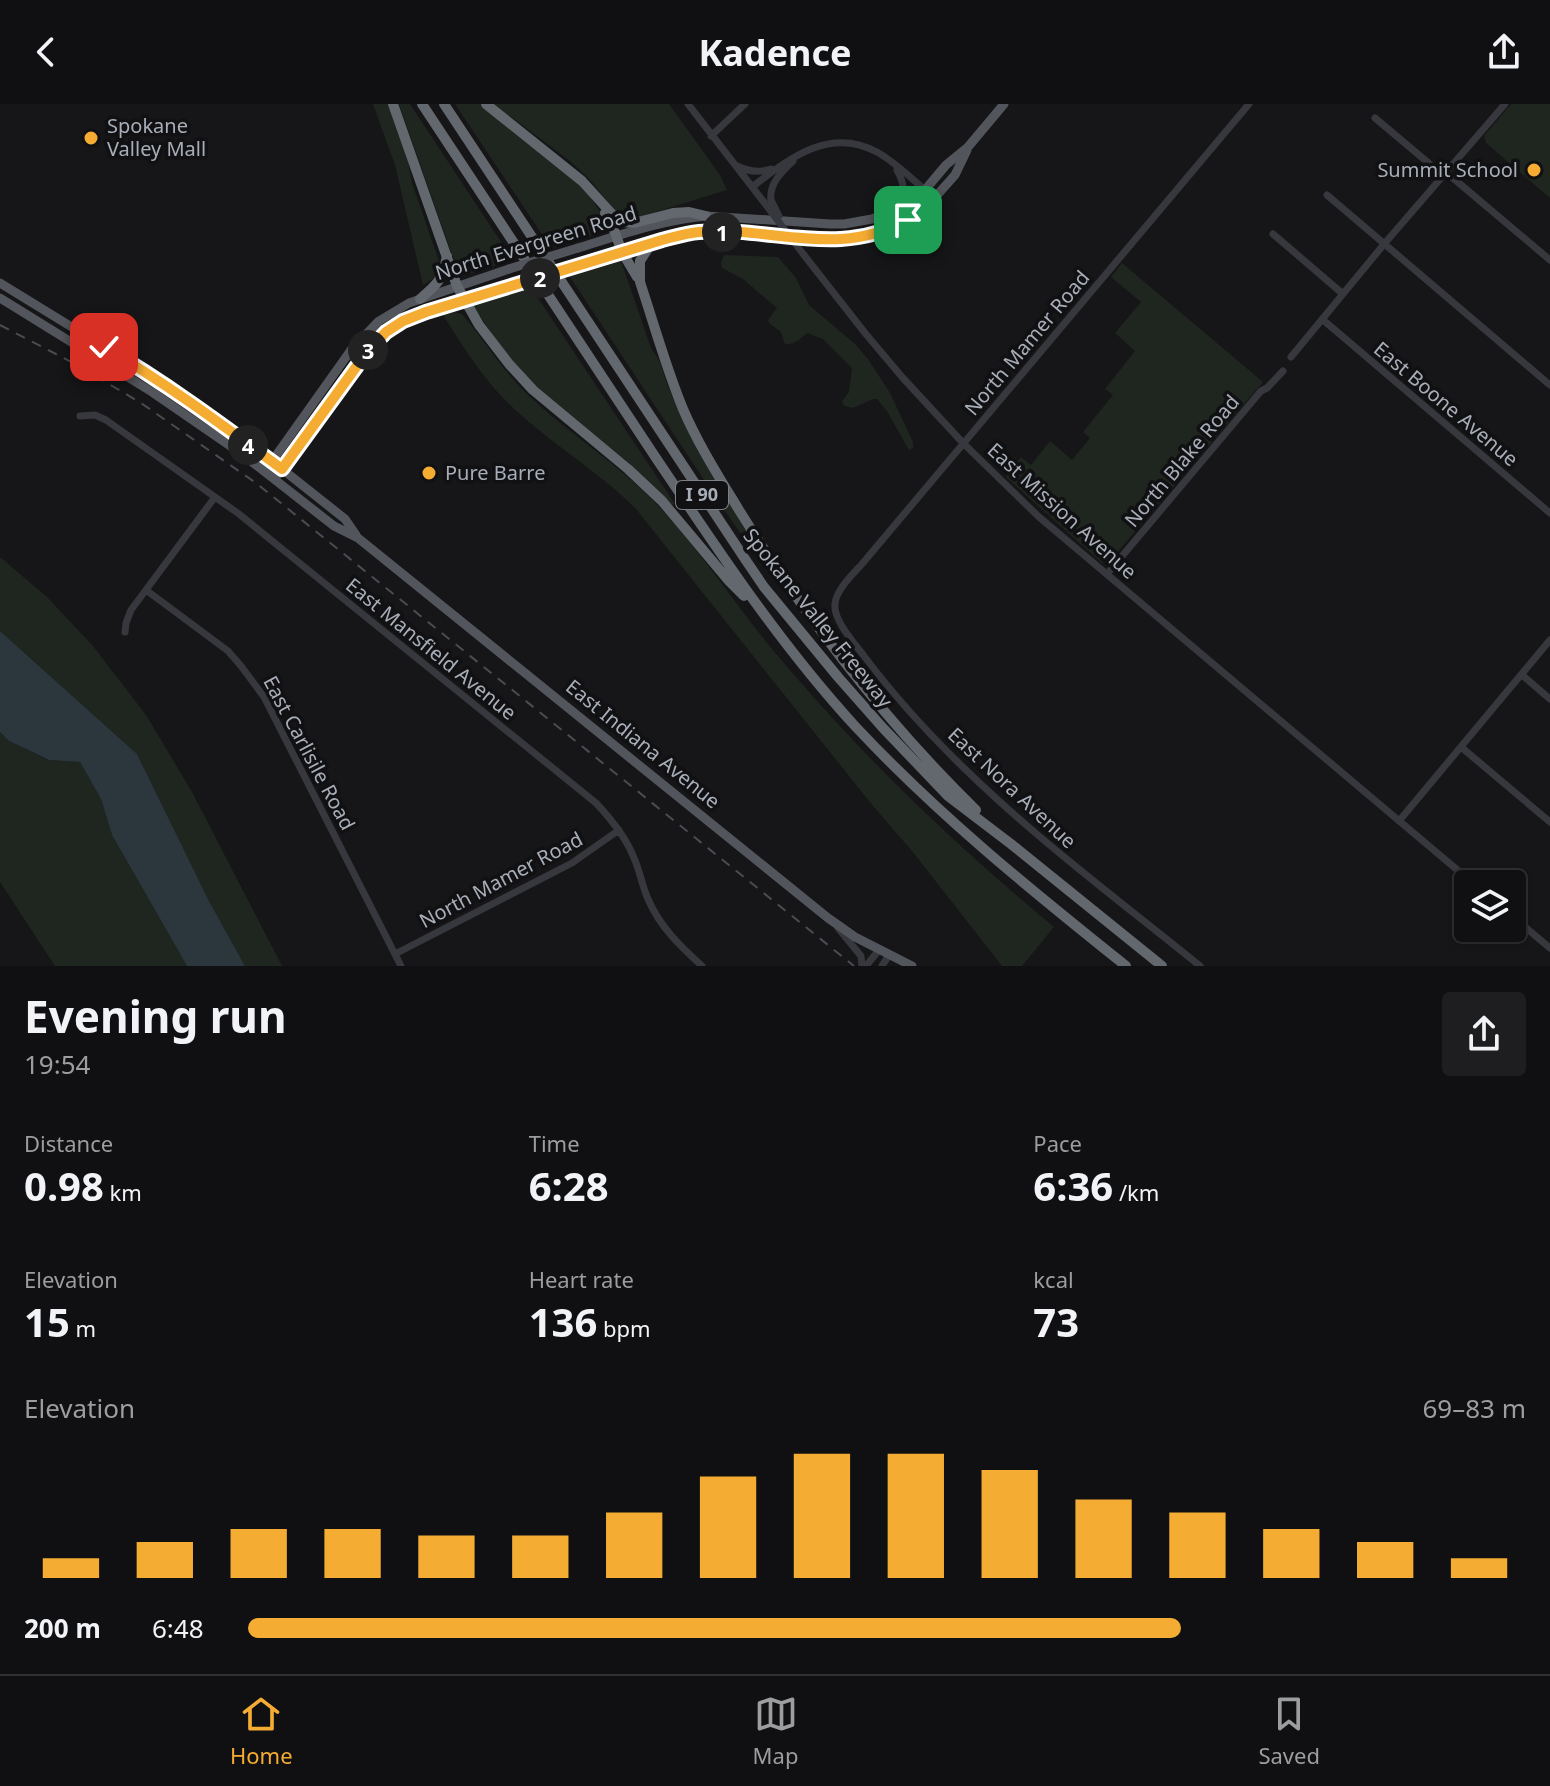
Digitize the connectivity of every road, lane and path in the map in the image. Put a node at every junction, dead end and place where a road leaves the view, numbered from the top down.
1 (393, 104) edge
2 (422, 104) edge
3 (444, 104) edge
4 (486, 104) edge
5 (688, 104) edge
6 (745, 104) edge
7 (1249, 104) edge
8 (1505, 104) edge
9 (1002, 105) edge
10 (1375, 118) dead end
11 (711, 136) junction
12 (968, 147) junction
13 (800, 153) junction
14 (735, 165) junction
15 (894, 165) junction
16 (780, 166) junction
17 (1445, 175) junction
18 (752, 187) junction
19 (925, 190) junction
20 (593, 192) junction
21 (1327, 195) dead end
22 (935, 198) junction
23 (767, 200) junction
24 (884, 215) junction
25 (706, 216) junction
26 (1273, 234) dead end
27 (617, 236) junction
28 (1385, 243) junction
29 (651, 244) junction
30 (622, 252) junction
31 (447, 254) junction
32 (1550, 260) edge
33 (640, 282) junction
34 (0, 283) edge
35 (457, 286) junction
36 (1343, 294) junction
37 (0, 298) edge
38 (420, 299) junction
39 (464, 300) junction
40 (1322, 319) junction
41 (1291, 357) dead end
42 (1283, 371) dead end
43 (1550, 385) edge
44 (80, 416) dead end
45 (963, 443) junction
46 (271, 461) junction
47 (282, 469) junction
48 (264, 471) junction
49 (275, 479) junction
50 (215, 497) junction
51 (1550, 513) edge
52 (358, 538) junction
53 (1107, 574) junction
54 (146, 590) junction
55 (834, 606) joint
56 (765, 617) junction
57 (125, 632) dead end
58 (1550, 640) edge
59 (1522, 675) junction
60 (1550, 699) edge
61 (1461, 747) junction
62 (1399, 821) junction
63 (1550, 822) edge
64 (619, 830) junction
65 (1011, 844) junction
66 (1457, 870) edge
67 (828, 918) junction
68 (1526, 926) edge
69 (1548, 943) edge
70 (884, 952) junction
71 (395, 954) junction
72 (401, 966) edge
73 (702, 966) edge
74 (864, 966) edge
75 (882, 966) edge
76 (912, 966) edge
77 (1126, 966) edge
78 (1162, 966) edge
79 (1200, 966) edge

1 - 31 highway
2 - 56 highway, Spokane Valley Freeway / I 90
3 - 65 highway, Spokane Valley Freeway / I 90
4 - 20 highway
5 - 11 street
6 - 11 street
7 - 45 street, North Mamer Road
8 - 17 street
9 - 12 main road, North Evergreen Road
10 - 17 street
11 - 14 street
12 - 19 main road, North Evergreen Road
12 - 22 main road, North Evergreen Road
13 - 15 street
13 - 16 street
13 - 23 street
14 - 16 street
14 - 18 street
15 - 19 street
15 - 24 street
16 - 18 street
17 - 28 street
17 - 32 street
18 - 23 street
19 - 22 street
19 - 24 main road, North Evergreen Road
20 - 25 highway
20 - 27 highway
21 - 28 street
22 - 29 main road, North Evergreen Road
23 - 45 street, East Mission Avenue, bridge
24 - 25 main road, North Evergreen Road
25 - 27 main road, North Evergreen Road
26 - 36 street
27 - 30 highway
27 - 35 main road, North Evergreen Road, bridge
28 - 36 street
28 - 43 street
29 - 30 main road, North Evergreen Road
29 - 33 highway
30 - 33 highway
30 - 39 main road, North Evergreen Road, bridge
31 - 35 highway
31 - 38 highway
33 - 65 highway
34 - 46 main road, East Indiana Avenue
35 - 38 main road, North Evergreen Road
35 - 39 highway
36 - 40 street
37 - 48 main road, East Indiana Avenue
38 - 46 main road, North Evergreen Road
39 - 47 main road, North Evergreen Road
39 - 56 highway
40 - 41 street
40 - 51 street, East Boone Avenue
42 - 53 street, North Blake Road
44 - 50 street, East Mansfield Avenue
45 - 53 street, East Mission Avenue
45 - 55 street, North Mamer Road
46 - 47 main road, East Indiana Avenue
46 - 48 main road, North Evergreen Road
47 - 49 main road, North Evergreen Road
47 - 52 main road, East Indiana Avenue
48 - 49 main road, East Indiana Avenue
49 - 52 main road, East Indiana Avenue
50 - 54 street
50 - 64 street, East Mansfield Avenue
52 - 67 main road, East Indiana Avenue
53 - 62 street, East Mission Avenue
54 - 57 street
54 - 71 street, East Carlisile Road
55 - 79 street, East Nora Avenue
56 - 77 highway, Spokane Valley Freeway / I 90
58 - 59 street
59 - 60 street
59 - 61 street
61 - 62 street
61 - 63 street
62 - 66 street, East Mission Avenue
64 - 71 street, North Mamer Road
64 - 73 street, East Mansfield Avenue
65 - 78 highway, Spokane Valley Freeway / I 90
67 - 70 main road, East Indiana Avenue
67 - 74 street
68 - 69 street
70 - 74 street
70 - 75 street
70 - 76 main road, East Indiana Avenue
71 - 72 street, East Carlisile Road

